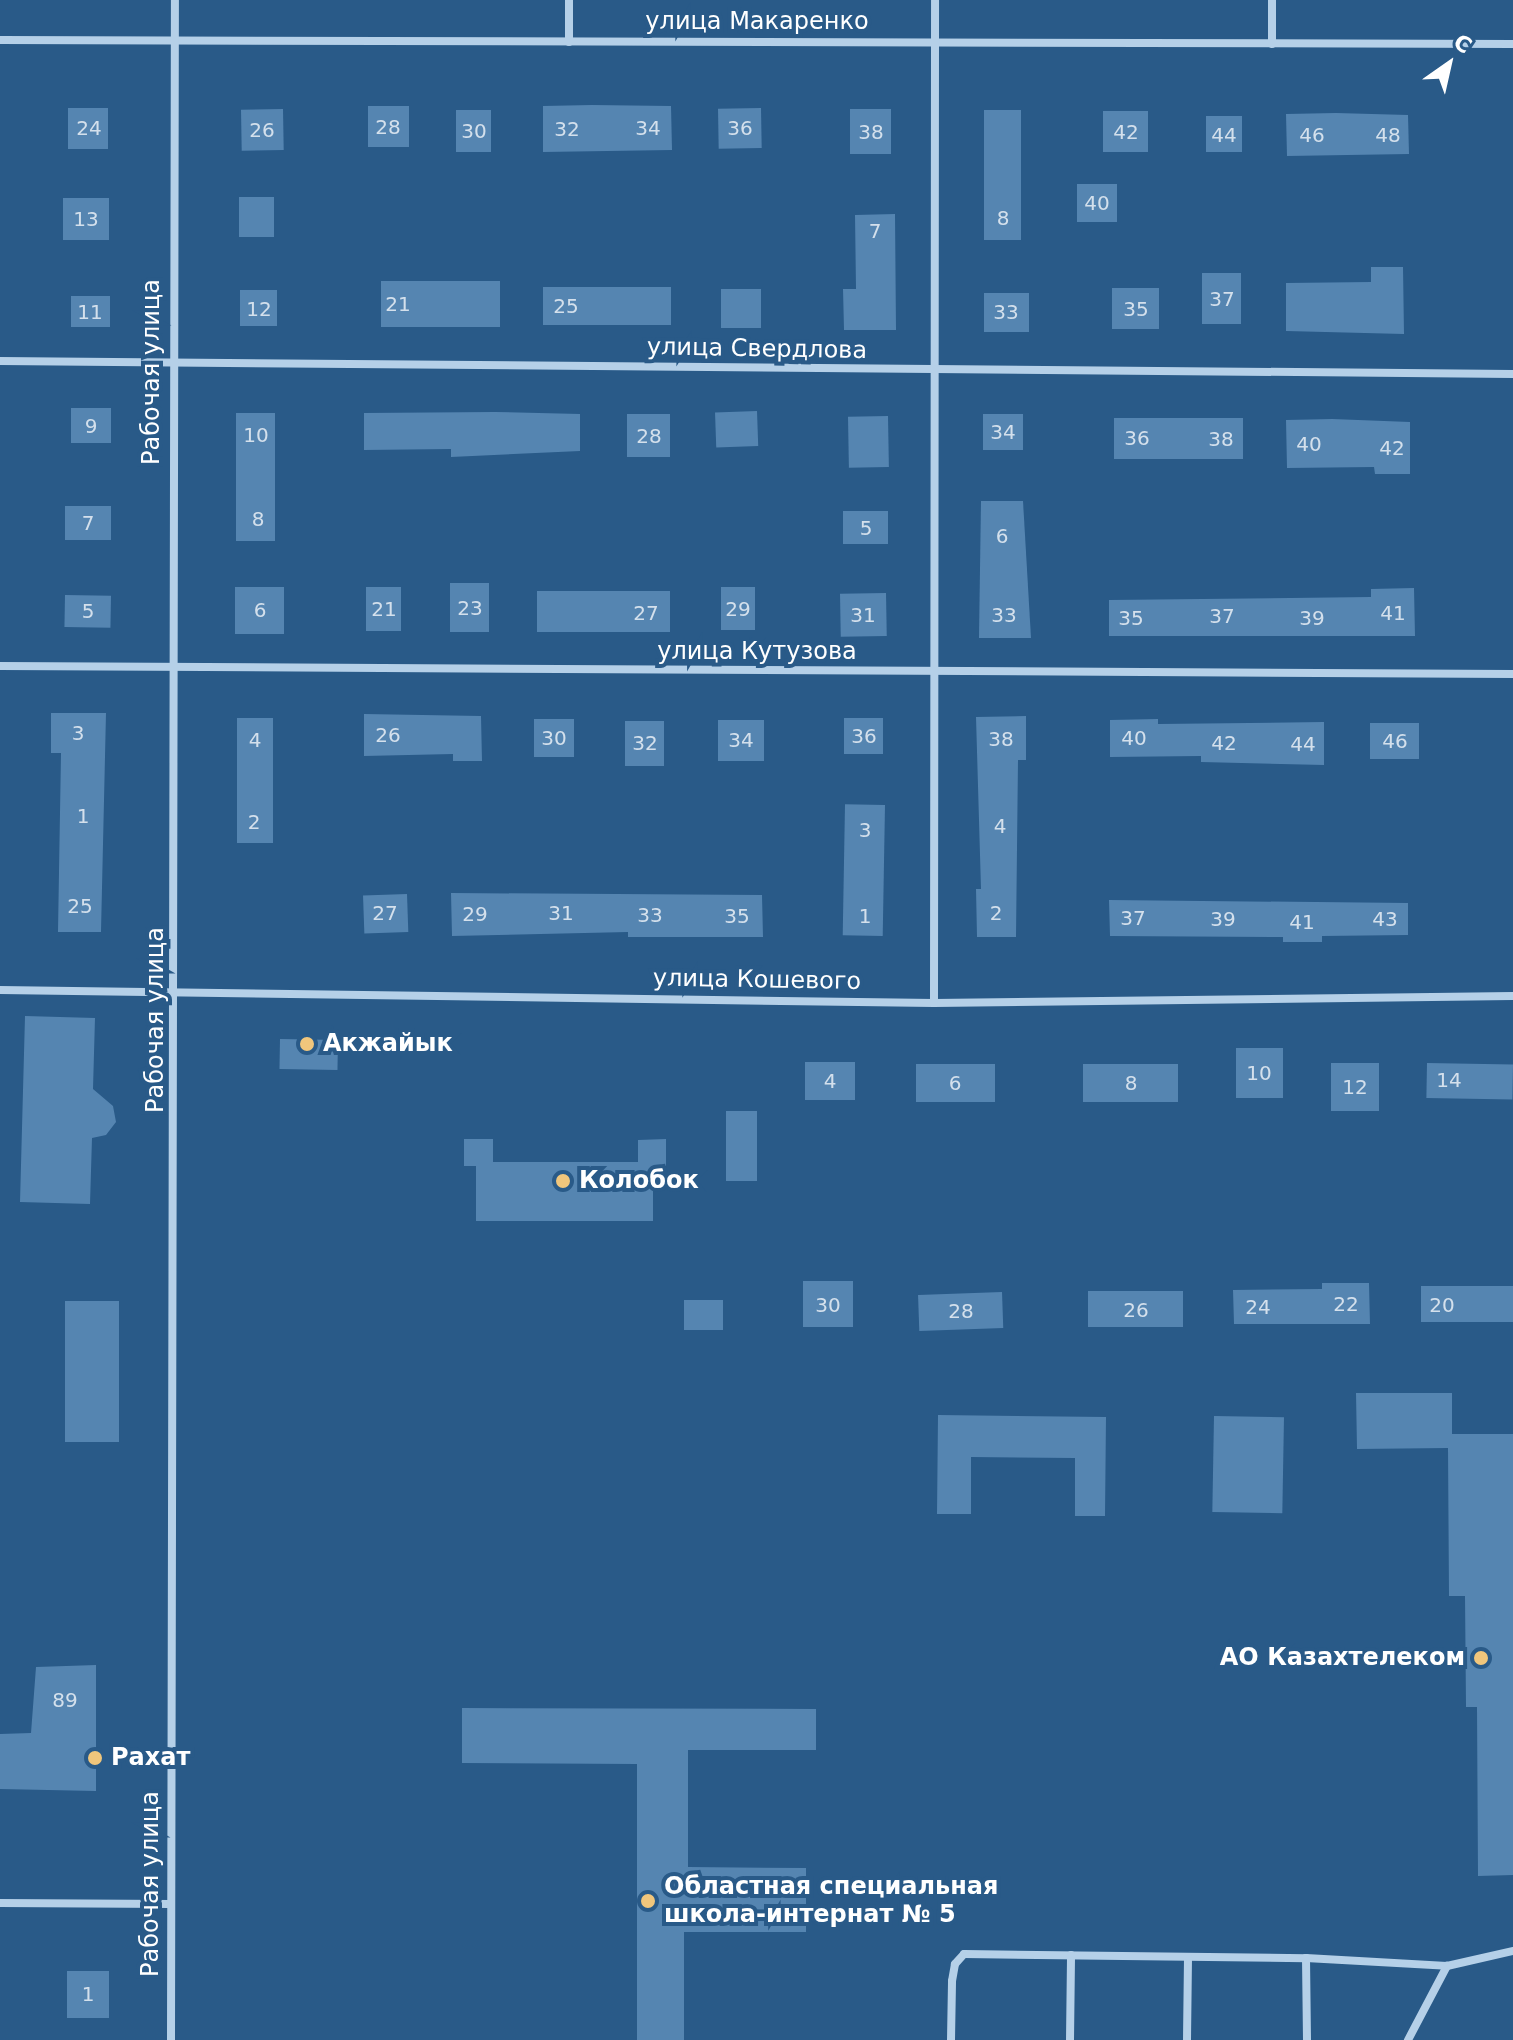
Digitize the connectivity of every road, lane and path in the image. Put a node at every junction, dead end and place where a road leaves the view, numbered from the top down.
1 (175, 0) edge
2 (569, 0) edge
3 (935, 0) edge
4 (1272, 0) edge
5 (0, 40) edge
6 (175, 41) junction
7 (569, 42) junction
8 (935, 42) junction
9 (1272, 44) junction
10 (1513, 44) edge
11 (0, 361) edge
12 (171, 362) junction
13 (938, 372) junction
14 (1513, 374) edge
15 (0, 666) edge
16 (177, 669) junction
17 (933, 673) junction
18 (1513, 674) edge
19 (0, 990) edge
20 (176, 992) junction
21 (1513, 996) edge
22 (934, 1003) junction
23 (0, 1903) edge
24 (171, 1904) junction
25 (1513, 1951) edge
26 (1071, 1955) junction
27 (1188, 1957) junction
28 (1306, 1958) junction
29 (1447, 1966) junction
30 (171, 2040) edge
31 (951, 2040) edge
32 (1070, 2040) edge
33 (1187, 2040) edge
34 (1307, 2040) edge
35 (1408, 2040) edge

1 - 6 street, Рабочая улица
2 - 7 street
3 - 8 street
4 - 9 street
5 - 6 street, улица Макаренко
6 - 7 street, улица Макаренко
6 - 12 street, Рабочая улица
7 - 8 street, улица Макаренко
8 - 9 street, улица Макаренко
8 - 13 street
9 - 10 street, улица Макаренко
11 - 12 street, улица Свердлова
12 - 13 street, улица Свердлова
12 - 16 street, Рабочая улица
13 - 14 street, улица Свердлова
13 - 17 street
15 - 16 street, улица Кутузова
16 - 17 street, улица Кутузова
16 - 20 street, Рабочая улица
17 - 18 street, улица Кутузова
17 - 22 street
19 - 20 street, улица Кошевого
20 - 22 street, улица Кошевого
20 - 24 street, Рабочая улица
21 - 22 street, улица Кошевого
23 - 24 street
24 - 30 street, Рабочая улица
25 - 29 street
26 - 27 street
26 - 31 street
26 - 32 street
27 - 28 street
27 - 33 street
28 - 29 street
28 - 34 street
29 - 35 street

